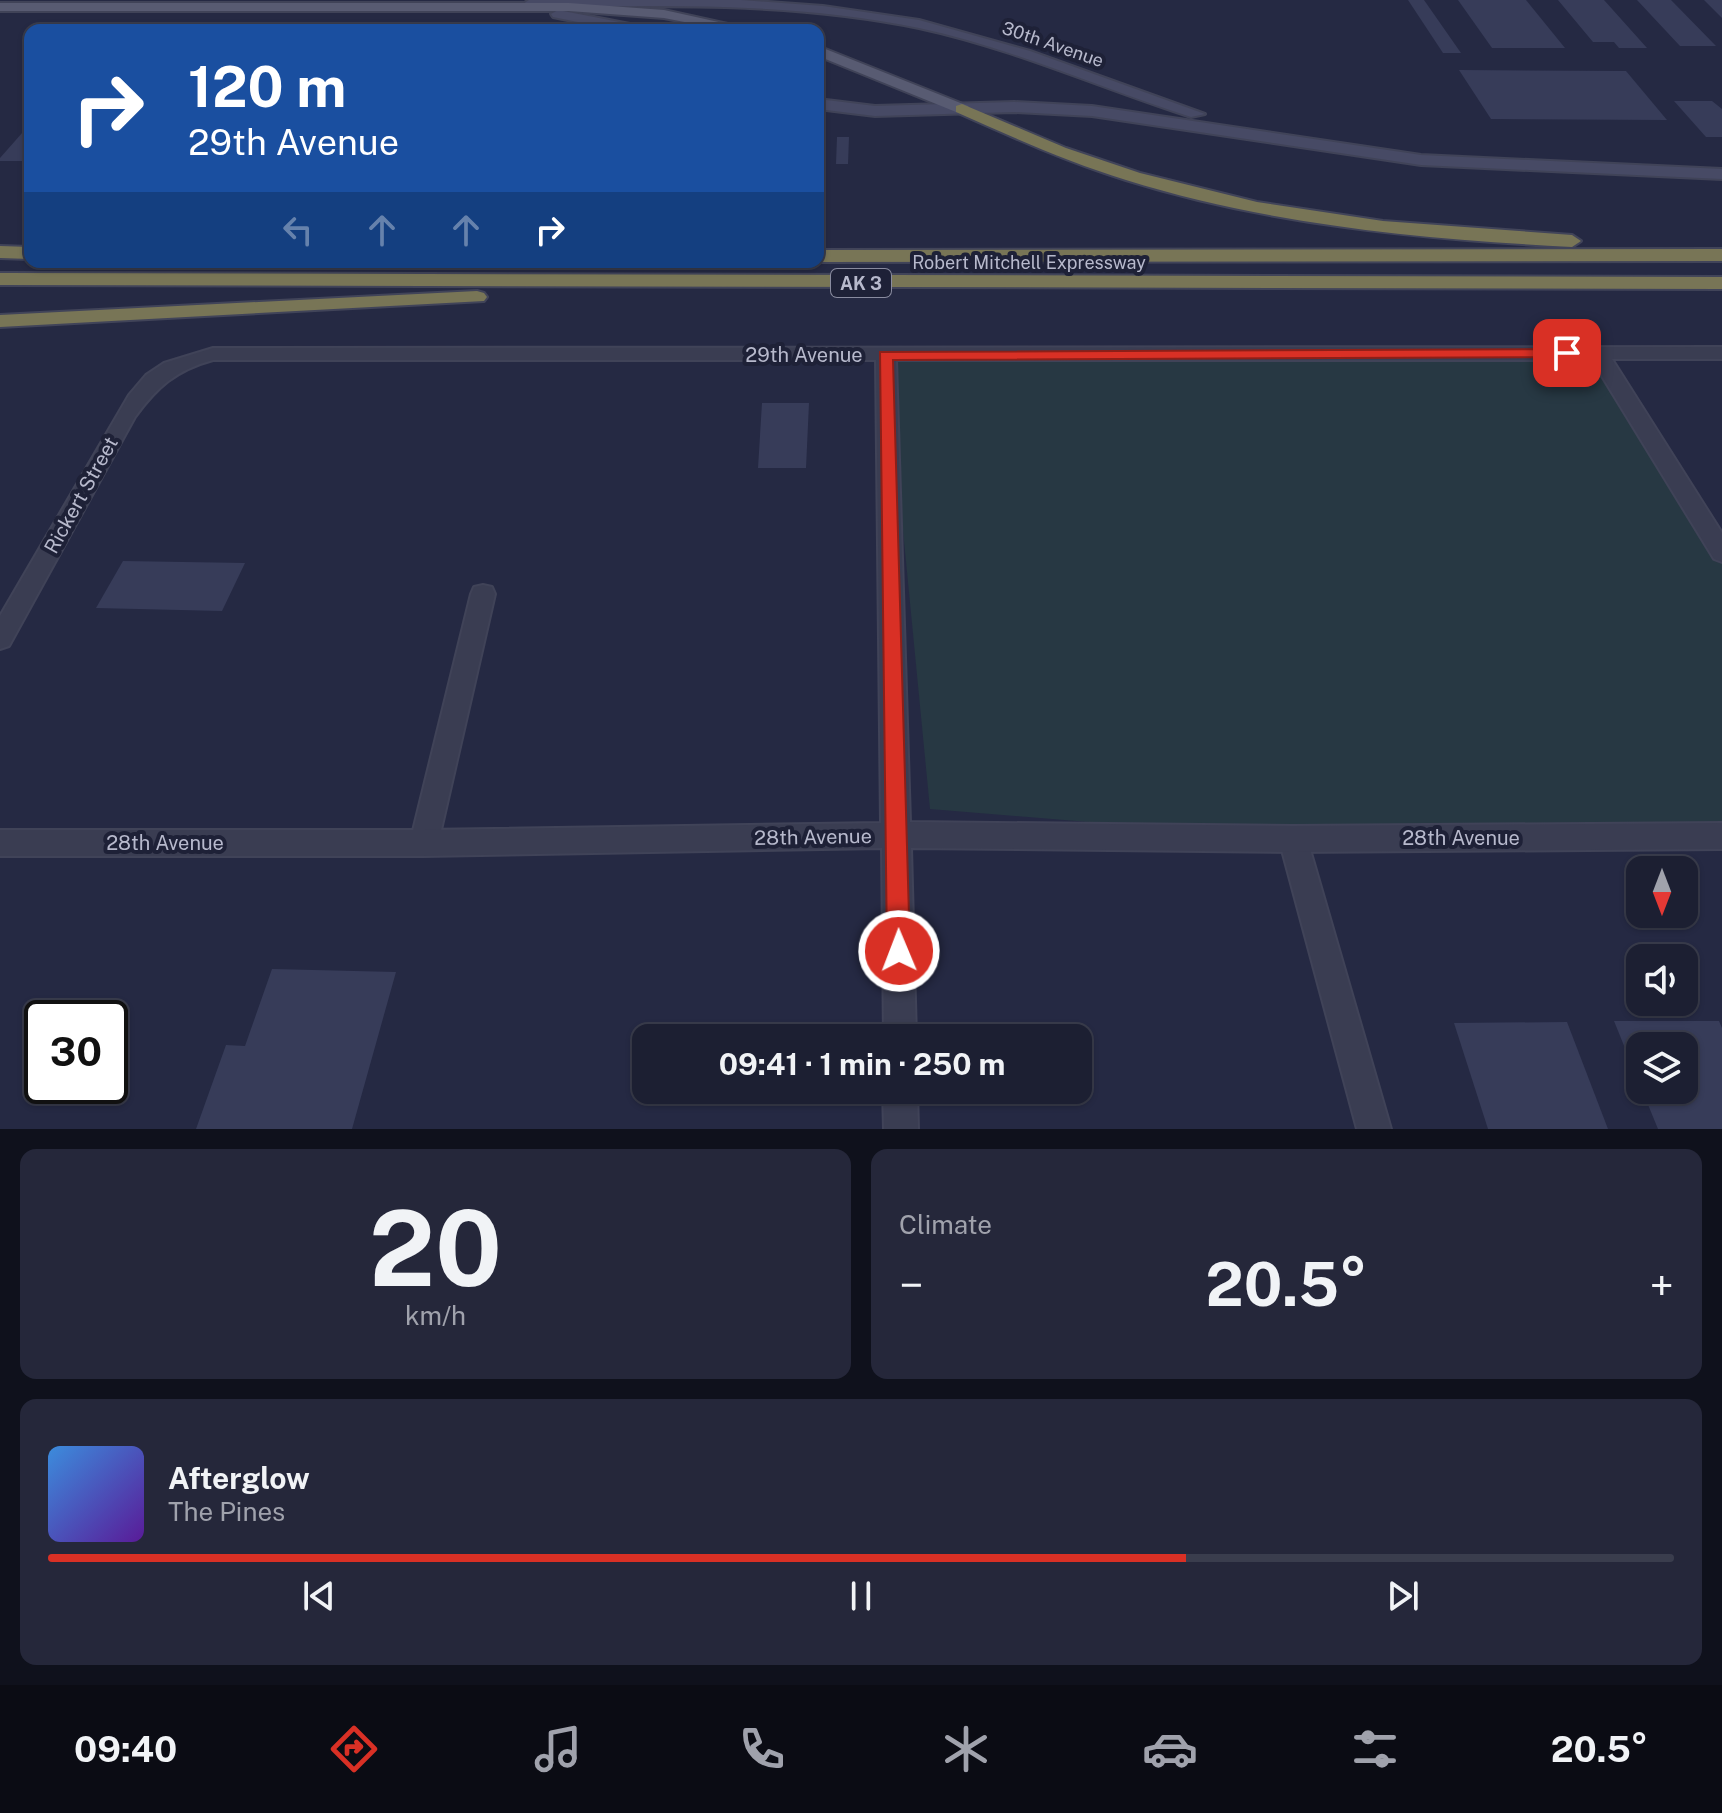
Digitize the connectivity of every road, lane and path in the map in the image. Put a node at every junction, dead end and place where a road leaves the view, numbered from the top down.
1 (472, 5) junction
2 (0, 7) edge
3 (609, 24) edge
4 (710, 24) edge
5 (824, 53) edge
6 (824, 105) edge
7 (962, 109) junction
8 (1280, 139) junction
9 (1722, 174) edge
10 (1722, 246) edge
11 (0, 252) edge
12 (24, 253) edge
13 (1722, 255) edge
14 (824, 256) edge
15 (0, 279) edge
16 (1722, 283) edge
17 (985, 284) junction
18 (0, 321) edge
19 (1598, 353) junction
20 (1722, 353) edge
21 (886, 355) junction
22 (175, 363) joint
23 (1722, 553) edge
24 (483, 594) dead end
25 (0, 639) edge
26 (897, 835) junction
27 (1722, 836) edge
28 (1293, 839) junction
29 (0, 843) edge
30 (424, 843) junction
31 (900, 1024) edge
32 (900, 1104) edge
33 (901, 1129) edge
34 (1374, 1129) edge

1 - 2 main road, 30th Avenue
1 - 3 main road, 30th Avenue
1 - 4 main road
1 - 8 main road, 30th Avenue
5 - 7 main road
6 - 7 main road, 30th Avenue
7 - 8 main road, 30th Avenue
7 - 10 highway
8 - 9 main road, 30th Avenue
11 - 12 highway
13 - 14 highway, Robert Mitchell Expressway / AK 3
15 - 17 highway, Robert Mitchell Expressway / AK 3
16 - 17 highway, Robert Mitchell Expressway / AK 3
17 - 18 highway
19 - 20 street, 29th Avenue
19 - 21 street, 29th Avenue
19 - 23 street
21 - 22 street, 29th Avenue
21 - 26 street
22 - 25 street, Rickert Street
24 - 30 street
26 - 28 street, 28th Avenue
26 - 30 street, 28th Avenue
26 - 31 street
27 - 28 street, 28th Avenue
28 - 34 street
29 - 30 street, 28th Avenue
32 - 33 street

